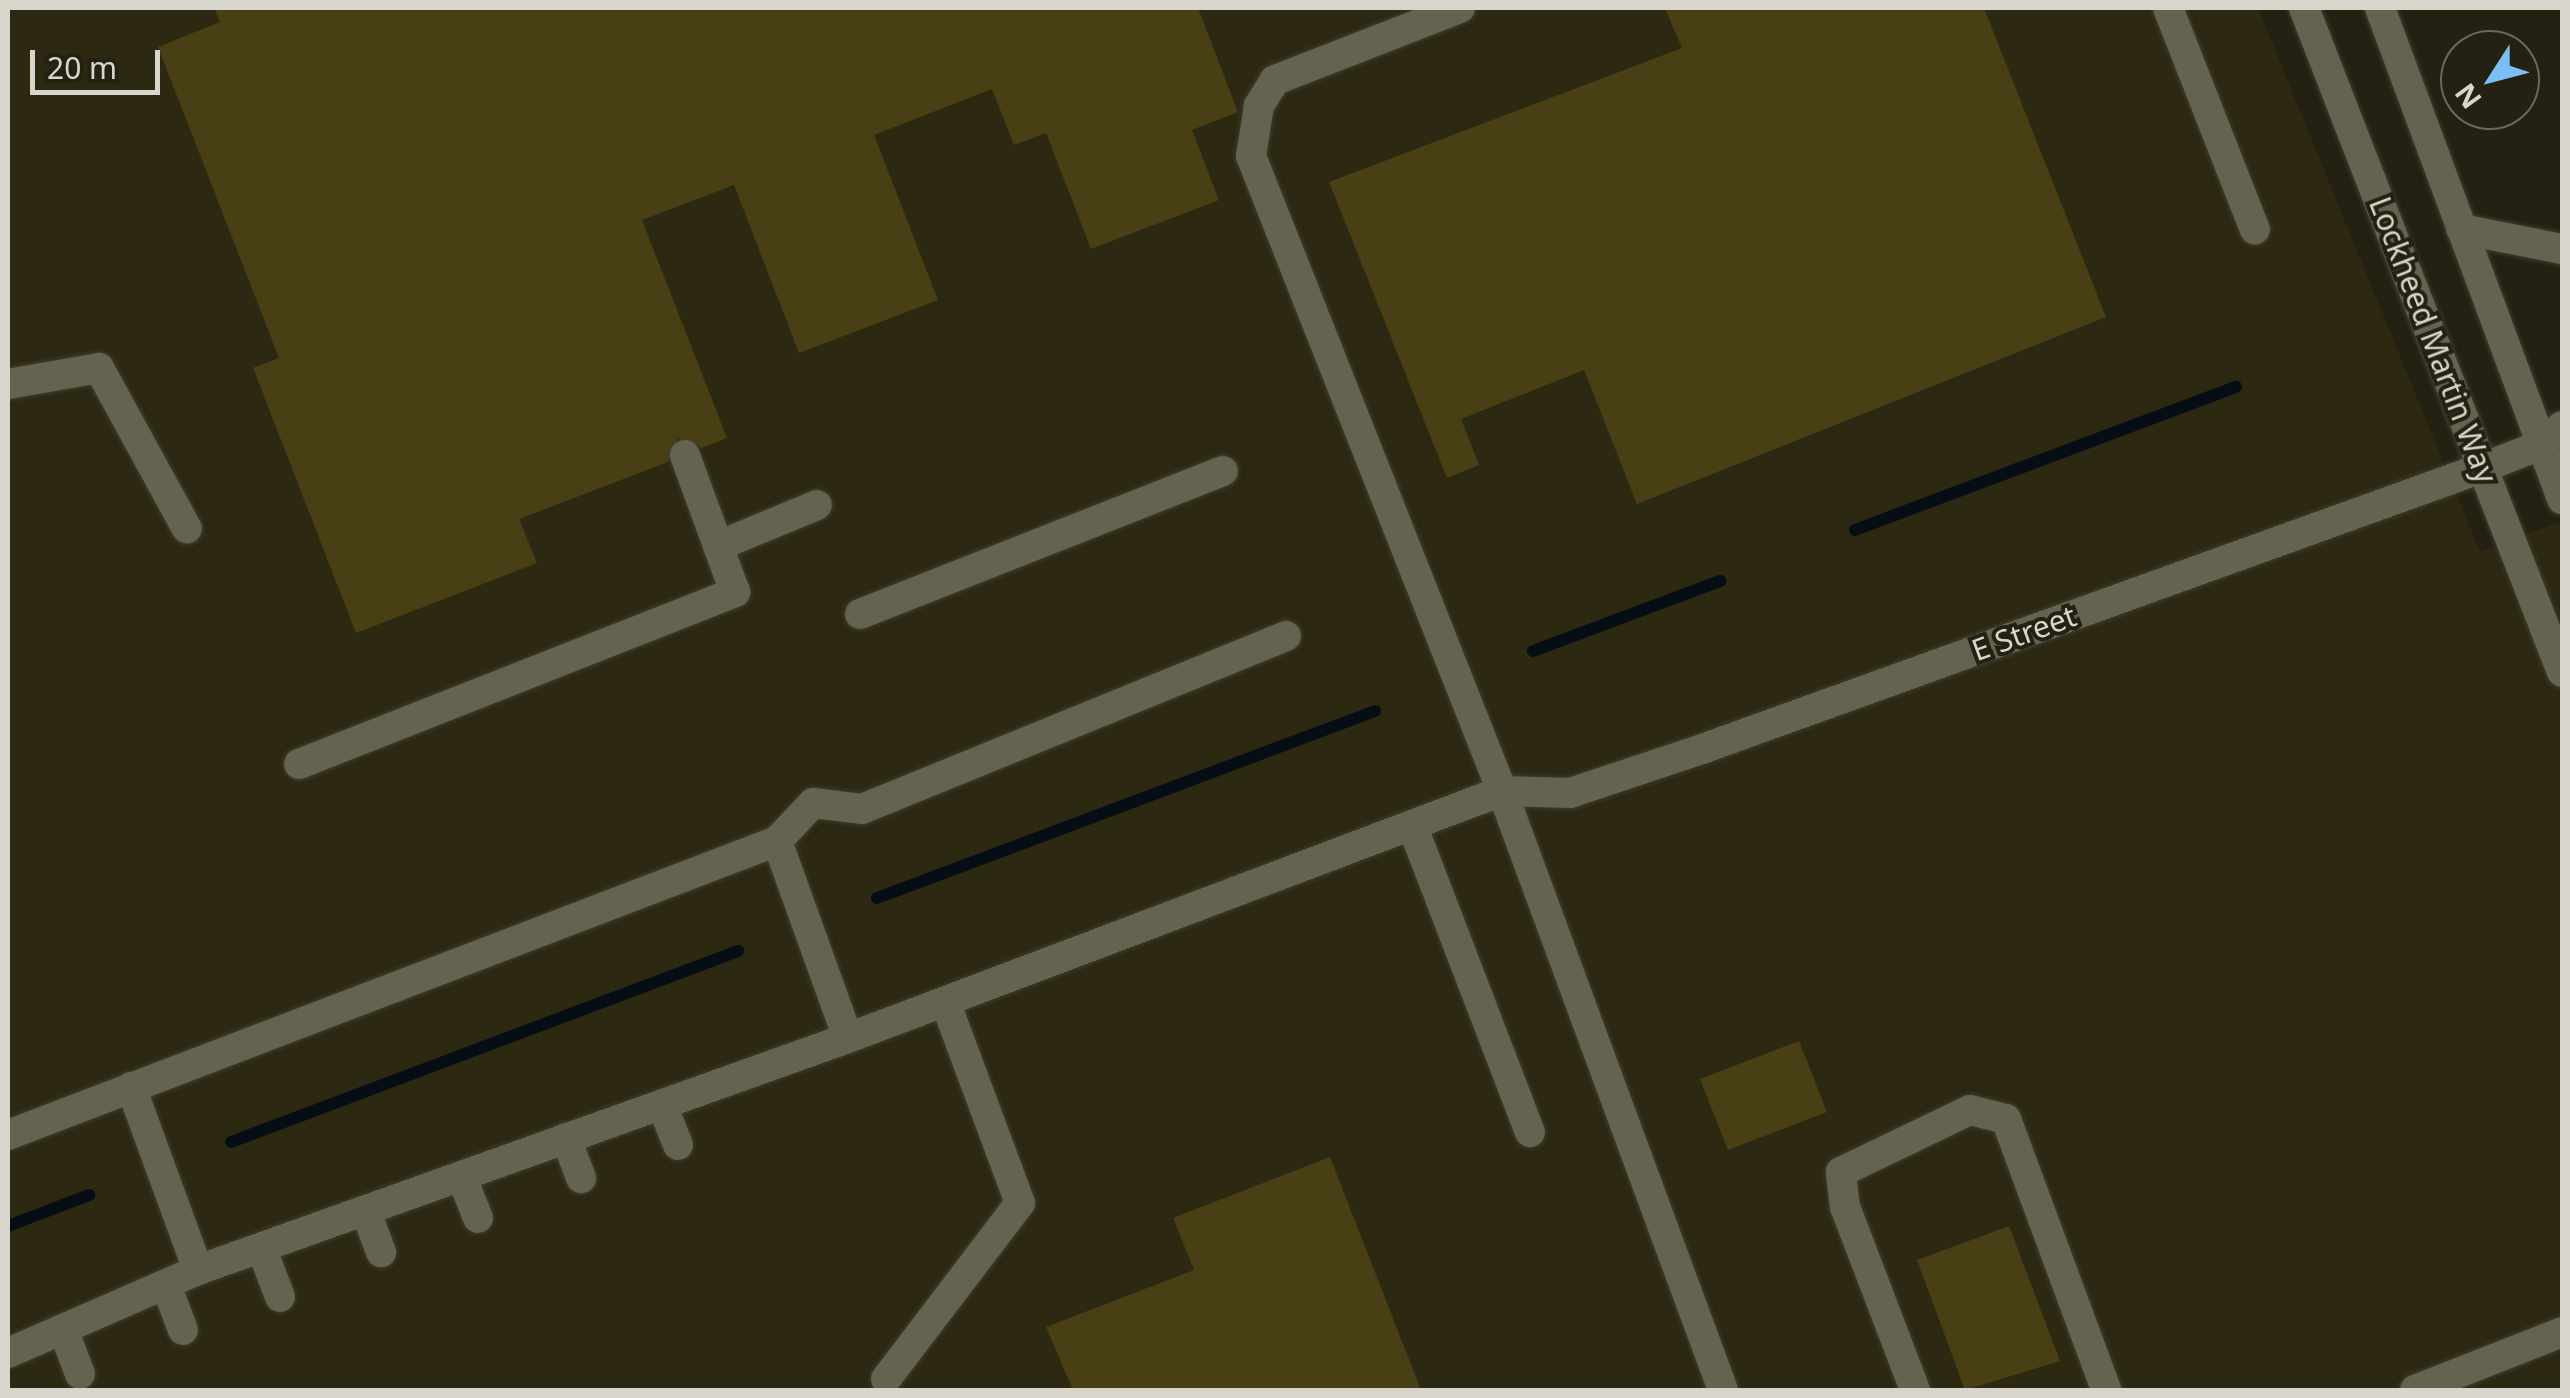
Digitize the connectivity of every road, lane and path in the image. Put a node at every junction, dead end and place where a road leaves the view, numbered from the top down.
1 (1460, 8) edge
2 (2168, 8) edge
3 (2304, 8) edge
4 (2380, 8) edge
5 (2462, 228) junction
6 (2255, 230) dead end
7 (2562, 249) edge
8 (8, 384) edge
9 (2555, 439) edge
10 (685, 455) dead end
11 (2482, 468) junction
12 (1224, 471) dead end
13 (2562, 499) edge
14 (816, 505) dead end
15 (187, 529) dead end
16 (718, 546) junction
17 (860, 614) dead end
18 (1286, 636) dead end
19 (2562, 672) edge
20 (299, 764) dead end
21 (1502, 791) junction
22 (1412, 825) junction
23 (777, 841) junction
24 (945, 1001) junction
25 (848, 1038) junction
26 (131, 1087) junction
27 (662, 1104) junction
28 (1530, 1132) dead end
29 (8, 1135) edge
30 (566, 1138) junction
31 (678, 1145) dead end
32 (462, 1178) junction
33 (580, 1178) dead end
34 (366, 1212) junction
35 (478, 1218) dead end
36 (263, 1252) junction
37 (381, 1252) dead end
38 (198, 1270) junction
39 (166, 1285) junction
40 (280, 1297) dead end
41 (62, 1329) junction
42 (182, 1330) dead end
43 (2562, 1332) edge
44 (8, 1353) edge
45 (80, 1374) dead end
46 (886, 1380) dead end
47 (1724, 1390) edge
48 (1915, 1390) edge
49 (2106, 1390) edge
50 (2415, 1390) edge

1 - 21 street
2 - 6 street
3 - 11 street, Lockheed Martin Way
4 - 5 street
5 - 7 street
5 - 9 street
8 - 15 street
9 - 11 street, E Street
9 - 13 street
10 - 16 street
11 - 19 street, Lockheed Martin Way
11 - 21 street, E Street
12 - 17 street
14 - 16 street
16 - 20 street
18 - 23 street
21 - 22 street
21 - 47 street
22 - 24 street
22 - 28 street
23 - 25 street
23 - 26 street
24 - 25 street
24 - 46 street
25 - 27 street
26 - 29 street
26 - 38 street
27 - 30 street
27 - 31 street
30 - 32 street
30 - 33 street
32 - 34 street
32 - 35 street
34 - 36 street
34 - 37 street
36 - 38 street
36 - 40 street
38 - 39 street
39 - 41 street
39 - 42 street
41 - 44 street
41 - 45 street
43 - 50 street
48 - 49 street

